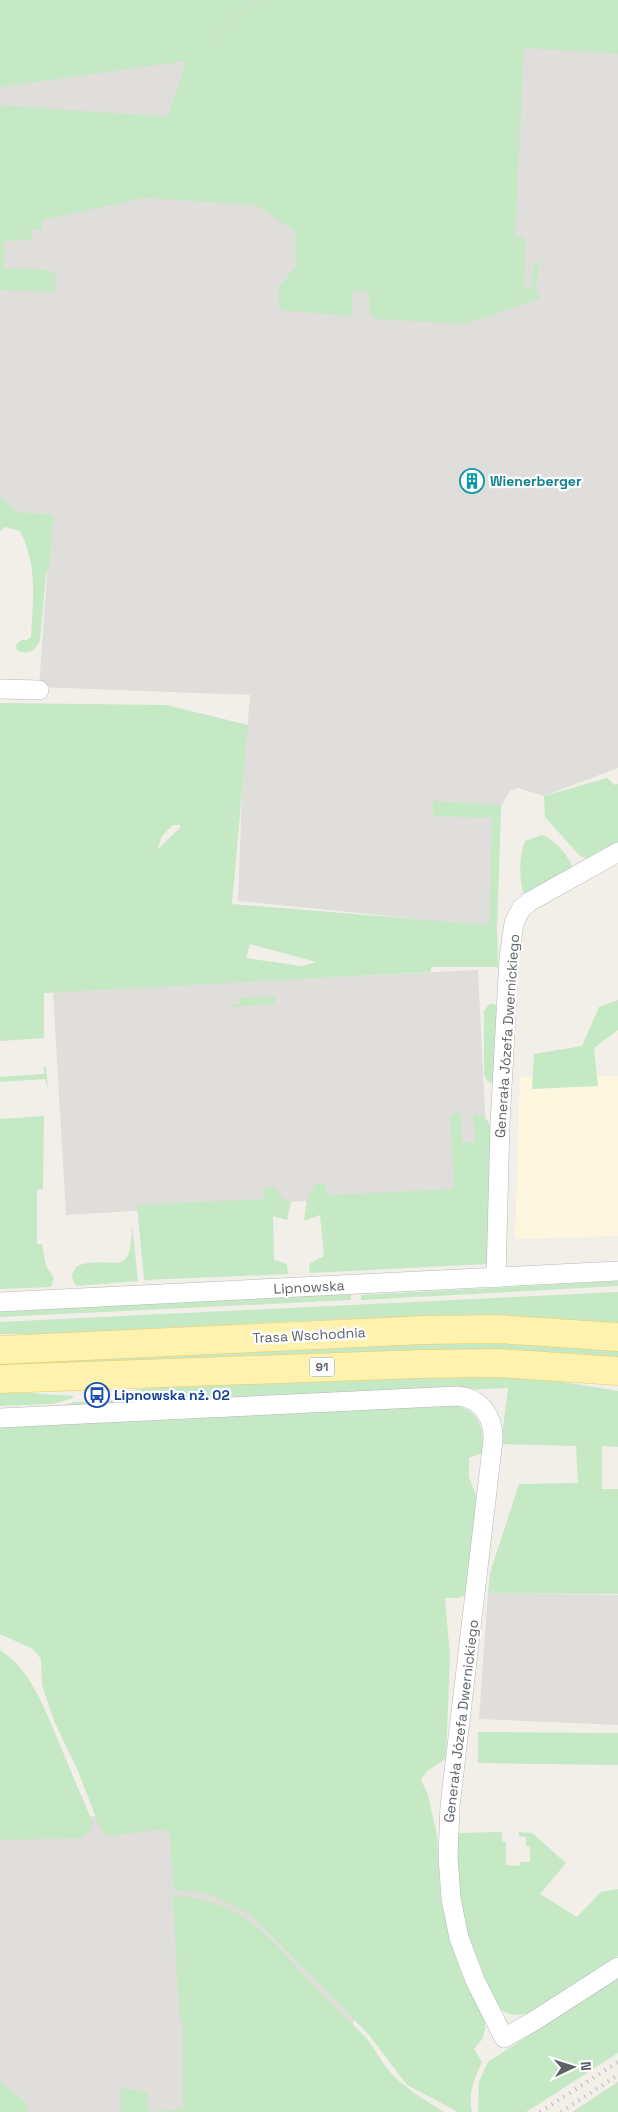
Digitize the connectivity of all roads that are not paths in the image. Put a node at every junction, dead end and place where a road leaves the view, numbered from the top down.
1 (0, 689) edge
2 (39, 690) dead end
3 (618, 852) edge
4 (618, 1271) edge
5 (496, 1278) junction
6 (0, 1302) edge
7 (618, 1337) edge
8 (0, 1350) edge
9 (618, 1371) edge
10 (44, 1378) junction
11 (0, 1379) edge
12 (0, 1386) edge
13 (0, 1418) edge
14 (618, 1967) edge

1 - 2 street
3 - 5 street, Generała Józefa Dwernickiego
4 - 5 street, Lipnowska
5 - 6 street, Lipnowska
7 - 8 main road, Trasa Wschodnia
9 - 10 main road, 91
10 - 11 main road, 91
10 - 12 main road, 91
13 - 14 street, Generała Józefa Dwernickiego

